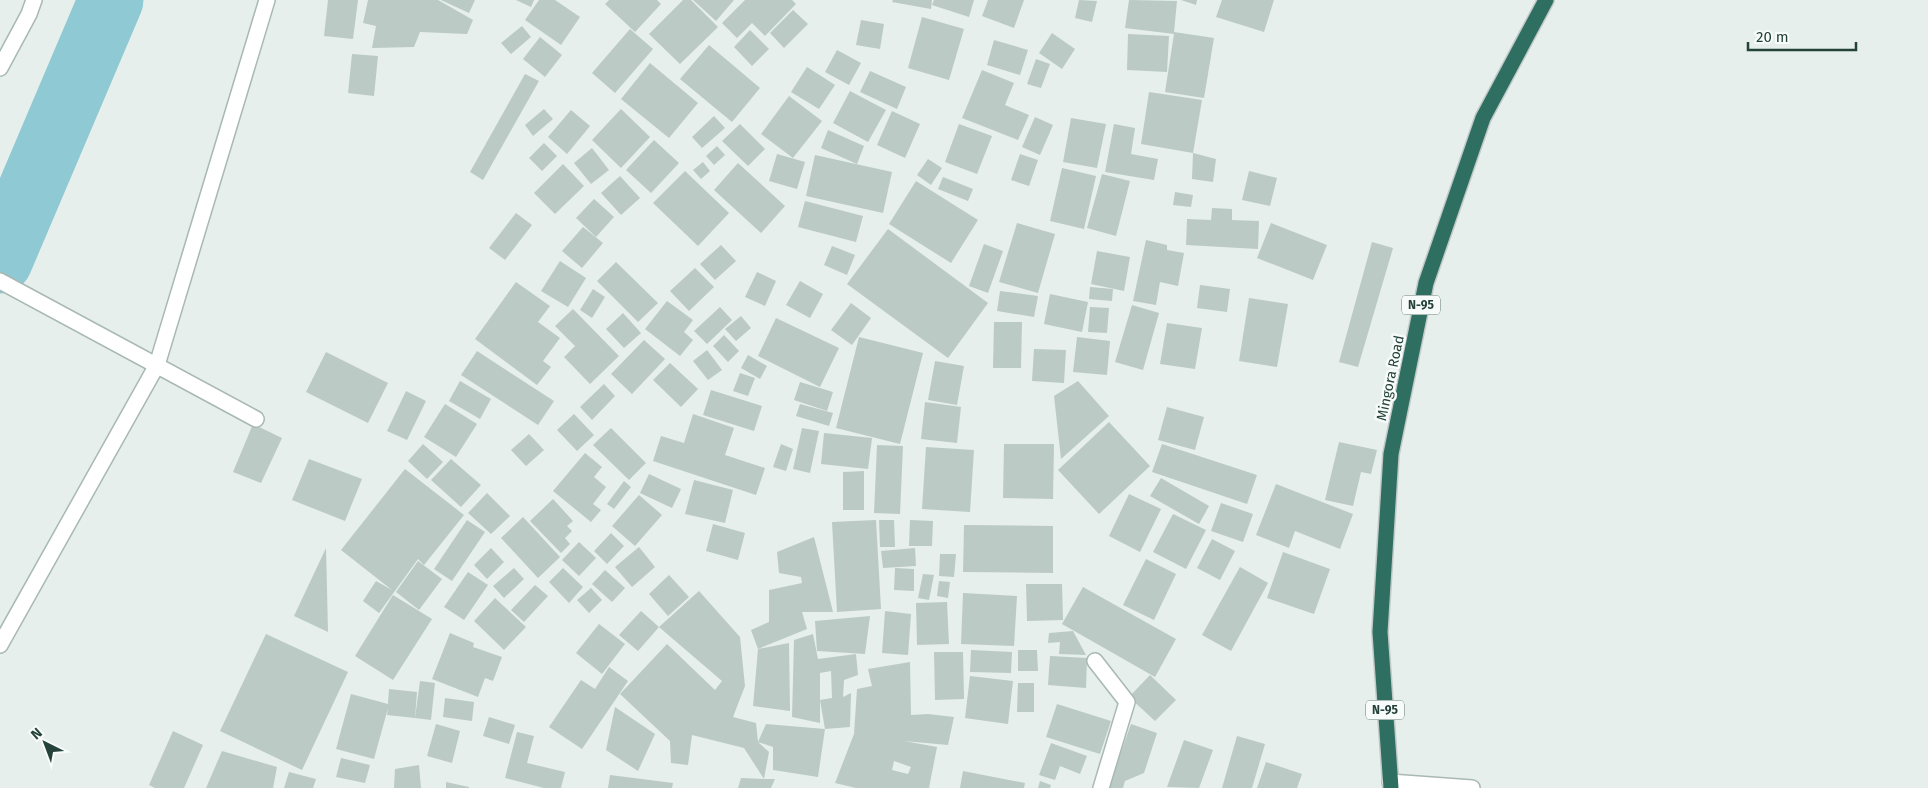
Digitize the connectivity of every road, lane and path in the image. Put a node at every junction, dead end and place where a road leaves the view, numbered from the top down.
1 (34, 0) edge
2 (267, 0) edge
3 (1546, 0) edge
4 (0, 68) edge
5 (0, 281) edge
6 (158, 365) junction
7 (256, 419) dead end
8 (0, 645) edge
9 (1095, 661) dead end
10 (1391, 785) edge
11 (1102, 788) edge
12 (1472, 788) edge

1 - 4 street
2 - 6 street
3 - 10 highway, Mingora Road / N-95
5 - 6 street
6 - 7 street
6 - 8 street
9 - 11 street
10 - 12 street

